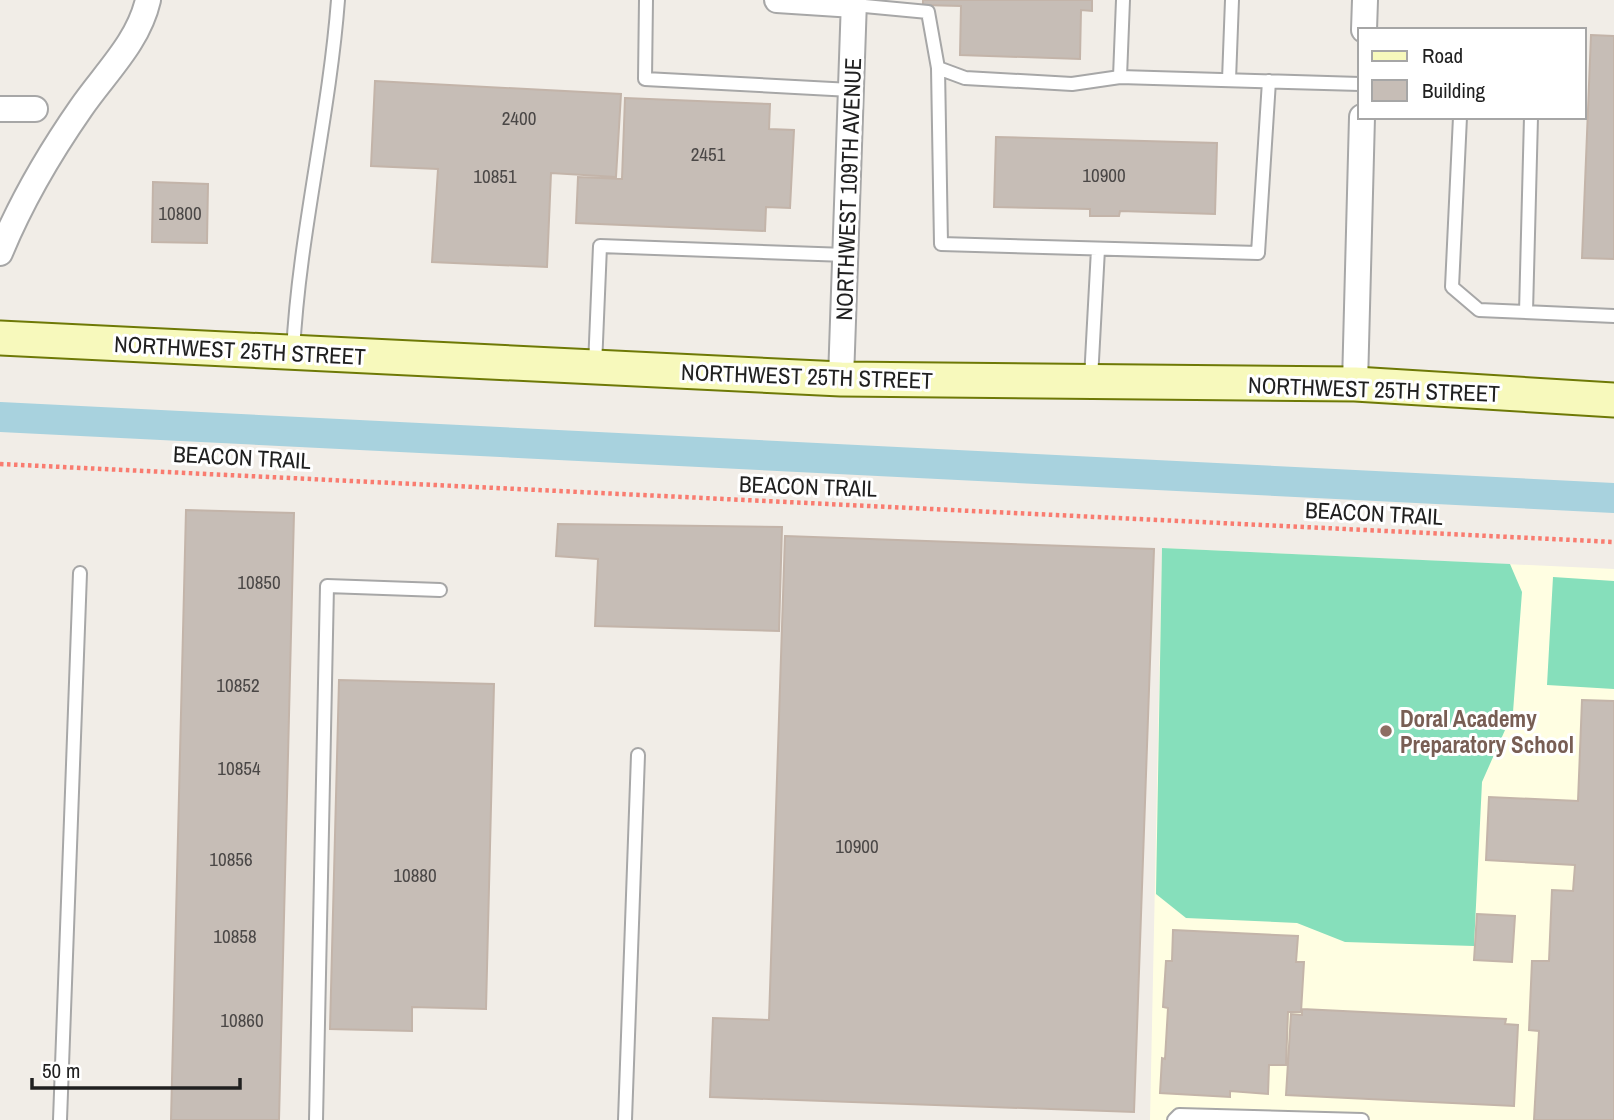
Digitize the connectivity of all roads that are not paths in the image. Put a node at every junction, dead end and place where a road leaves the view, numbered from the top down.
1 (148, 0) edge
2 (338, 0) edge
3 (646, 0) edge
4 (777, 0) edge
5 (1123, 0) edge
6 (1232, 0) edge
7 (1365, 0) edge
8 (854, 3) edge
9 (1364, 28) edge
10 (937, 68) junction
11 (1120, 77) junction
12 (1228, 80) junction
13 (1269, 81) junction
14 (1358, 83) edge
15 (851, 90) junction
16 (34, 108) dead end
17 (0, 109) edge
18 (1362, 119) edge
19 (1460, 119) edge
20 (1531, 119) edge
21 (1098, 249) junction
22 (0, 253) edge
23 (846, 255) junction
24 (1526, 312) junction
25 (1614, 316) edge
26 (0, 338) edge
27 (293, 352) junction
28 (595, 367) junction
29 (841, 379) junction
30 (1091, 383) junction
31 (1355, 384) junction
32 (1614, 400) edge
33 (80, 573) dead end
34 (440, 590) dead end
35 (638, 755) dead end
36 (60, 1120) edge
37 (316, 1120) edge
38 (625, 1120) edge
39 (1174, 1120) edge
40 (1362, 1120) edge

1 - 22 street
2 - 27 lane
3 - 15 lane
4 - 8 street
5 - 11 lane
6 - 12 lane
7 - 9 street
8 - 10 lane
8 - 15 street, NORTHWEST 109TH AVENUE
10 - 11 lane
10 - 21 lane
11 - 12 lane
12 - 13 lane
13 - 14 lane
13 - 21 lane
15 - 23 street, NORTHWEST 109TH AVENUE
16 - 17 street
18 - 31 street
19 - 24 lane
20 - 24 lane
21 - 30 lane
23 - 28 lane
23 - 29 street, NORTHWEST 109TH AVENUE
24 - 25 lane
26 - 27 main road, NORTHWEST 25TH STREET
27 - 28 main road, NORTHWEST 25TH STREET
28 - 29 main road, NORTHWEST 25TH STREET
29 - 30 main road, NORTHWEST 25TH STREET
30 - 31 main road, NORTHWEST 25TH STREET
31 - 32 main road, NORTHWEST 25TH STREET
33 - 36 lane
34 - 37 lane
35 - 38 lane
39 - 40 lane

